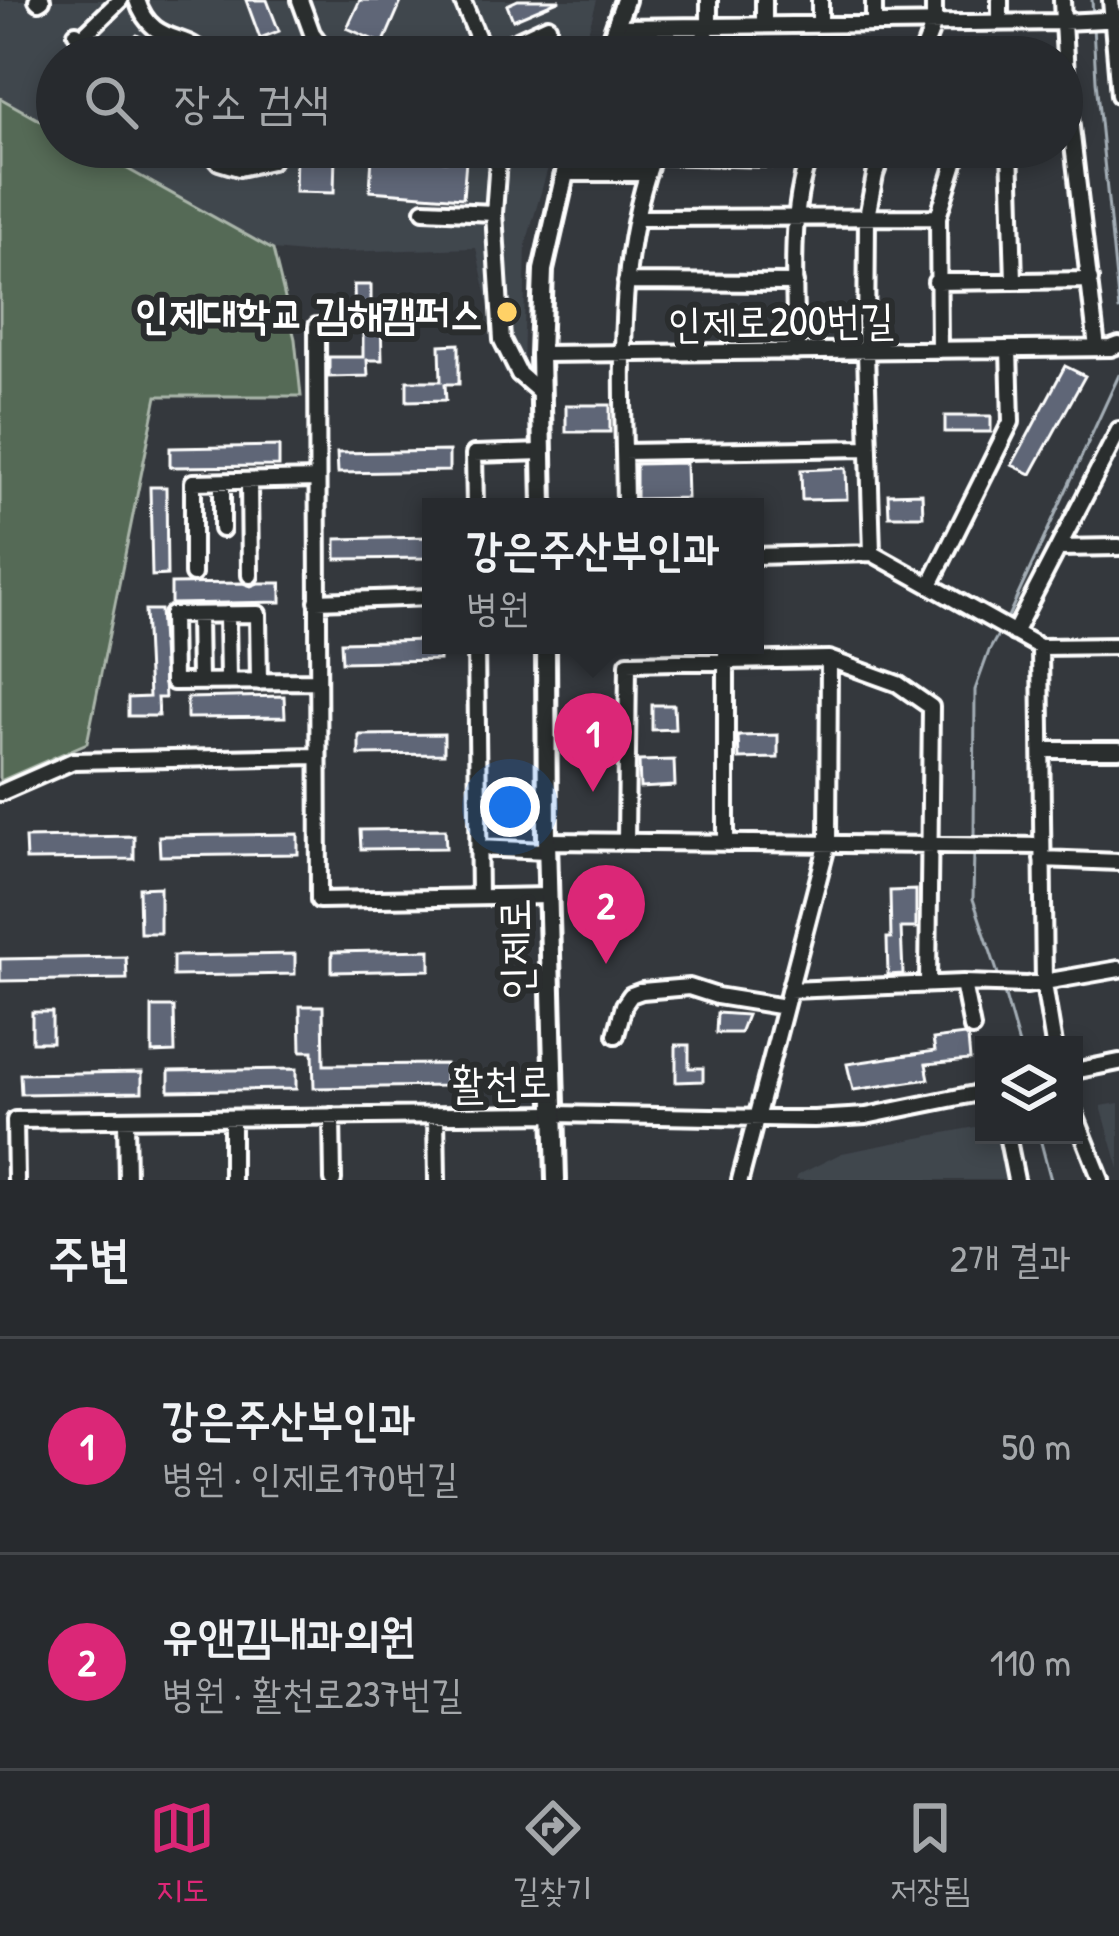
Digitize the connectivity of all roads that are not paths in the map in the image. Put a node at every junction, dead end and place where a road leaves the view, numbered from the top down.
1 (110, 0) edge
2 (120, 0) edge
3 (137, 0) edge
4 (299, 0) edge
5 (462, 0) edge
6 (625, 0) edge
7 (709, 0) edge
8 (764, 0) edge
9 (820, 0) edge
10 (874, 0) edge
11 (934, 0) edge
12 (1000, 0) edge
13 (1062, 0) edge
14 (1111, 0) edge
15 (1111, 19) edge
16 (1000, 22) junction
17 (1067, 22) junction
18 (934, 23) junction
19 (874, 24) junction
20 (764, 25) junction
21 (820, 25) junction
22 (548, 26) dead end
23 (709, 26) junction
24 (617, 27) junction
25 (79, 36) edge
26 (83, 36) edge
27 (168, 36) edge
28 (314, 36) edge
29 (477, 36) edge
30 (527, 36) edge
31 (613, 36) edge
32 (704, 36) edge
33 (929, 36) edge
34 (1066, 36) edge
35 (1119, 95) edge
36 (497, 168) edge
37 (566, 168) edge
38 (650, 168) edge
39 (807, 168) edge
40 (878, 168) edge
41 (953, 168) edge
42 (1011, 168) edge
43 (1074, 168) edge
44 (564, 173) junction
45 (648, 173) junction
46 (424, 210) dead end
47 (494, 213) junction
48 (938, 217) junction
49 (638, 218) junction
50 (797, 218) junction
51 (867, 218) junction
52 (1090, 280) junction
53 (1014, 281) junction
54 (626, 282) junction
55 (937, 282) junction
56 (795, 283) junction
57 (316, 326) dead end
58 (1109, 347) edge
59 (1009, 349) junction
60 (939, 350) junction
61 (866, 351) junction
62 (796, 352) junction
63 (540, 354) junction
64 (623, 355) junction
65 (541, 393) junction
66 (1119, 430) edge
67 (867, 448) junction
68 (542, 452) junction
69 (624, 452) junction
70 (317, 479) junction
71 (249, 481) junction
72 (222, 482) junction
73 (475, 498) edge
74 (543, 498) edge
75 (625, 498) edge
76 (222, 529) dead end
77 (1117, 543) edge
78 (1058, 548) junction
79 (872, 553) junction
80 (764, 556) edge
81 (193, 574) dead end
82 (250, 574) dead end
83 (930, 585) junction
84 (422, 597) edge
85 (317, 601) junction
86 (227, 614) junction
87 (198, 615) junction
88 (1011, 631) junction
89 (1119, 646) edge
90 (1040, 647) junction
91 (476, 654) edge
92 (545, 654) edge
93 (726, 654) edge
94 (829, 659) junction
95 (726, 663) junction
96 (318, 681) junction
97 (199, 682) junction
98 (228, 682) junction
99 (260, 682) junction
100 (1042, 750) junction
101 (1119, 750) edge
102 (318, 756) junction
103 (0, 793) edge
104 (626, 842) junction
105 (726, 842) junction
106 (828, 842) junction
107 (929, 844) junction
108 (547, 846) junction
109 (478, 848) junction
110 (1037, 850) junction
111 (1119, 862) edge
112 (549, 896) junction
113 (478, 897) junction
114 (1119, 969) edge
115 (928, 983) junction
116 (972, 983) junction
117 (1035, 984) junction
118 (789, 990) junction
119 (784, 1007) junction
120 (972, 1028) dead end
121 (616, 1034) dead end
122 (1051, 1036) edge
123 (1119, 1062) edge
124 (1083, 1069) edge
125 (975, 1094) edge
126 (554, 1114) junction
127 (436, 1115) junction
128 (332, 1116) junction
129 (232, 1118) junction
130 (126, 1119) junction
131 (755, 1119) junction
132 (8, 1120) edge
133 (1083, 1135) edge
134 (1009, 1144) edge
135 (16, 1180) edge
136 (127, 1180) edge
137 (232, 1180) edge
138 (333, 1180) edge
139 (437, 1180) edge
140 (556, 1180) edge
141 (740, 1180) edge
142 (1016, 1180) edge
143 (1101, 1180) edge

1 - 25 street
2 - 26 street
3 - 27 street
4 - 28 street
5 - 29 street
6 - 24 main road
7 - 23 street
8 - 20 street
9 - 21 street
10 - 19 street
11 - 18 street
12 - 16 street
13 - 17 street
14 - 15 street
15 - 17 street
15 - 35 street
16 - 17 street
16 - 18 street
17 - 34 street
18 - 19 street
18 - 33 street
19 - 21 street
20 - 21 street
20 - 23 street
22 - 30 street
23 - 24 street
23 - 32 street
24 - 31 main road
36 - 47 street
37 - 44 main road
38 - 45 street, 인제로200번길
39 - 50 street
40 - 51 street
41 - 48 street, 인제로200번길
42 - 53 street
43 - 52 street
44 - 45 street
44 - 63 main road
45 - 49 street, 인제로200번길
46 - 47 street
47 - 65 street
48 - 51 street
48 - 55 street, 인제로200번길
49 - 50 street
49 - 54 street, 인제로200번길
50 - 51 street
50 - 56 street
51 - 61 street
52 - 53 street
52 - 58 street
53 - 55 street
54 - 56 street
54 - 64 street, 인제로200번길
55 - 60 street, 인제로200번길
56 - 62 street
57 - 70 street
58 - 59 street, 인제로200번길
59 - 60 street, 인제로200번길
59 - 83 street
60 - 61 street, 인제로200번길
61 - 62 street, 인제로200번길
61 - 67 street
62 - 64 street, 인제로200번길
63 - 64 street, 인제로200번길
63 - 65 main road
64 - 69 street
65 - 68 main road
66 - 78 street
67 - 69 street
67 - 79 street
68 - 73 street
68 - 74 main road
69 - 75 street
70 - 71 street
70 - 85 street
71 - 72 street
71 - 82 street
72 - 76 street
72 - 81 street
77 - 78 street
78 - 88 street
79 - 80 street
79 - 83 street
83 - 88 street
84 - 85 street
85 - 96 street
86 - 87 street
86 - 98 street
86 - 99 street
87 - 97 street
87 - 97 street
88 - 90 street
89 - 90 street
90 - 100 street
91 - 109 street
92 - 108 main road, 인제로
93 - 95 street
94 - 95 street
94 - 106 street
94 - 107 street
95 - 104 street
95 - 105 street
96 - 99 street
96 - 102 street
97 - 98 street
98 - 99 street
100 - 101 street
100 - 110 street
102 - 103 street
102 - 113 street
104 - 105 street
104 - 108 street
105 - 106 street
106 - 107 street
106 - 118 street
107 - 110 street
107 - 115 street
108 - 109 street
108 - 112 main road, 인제로
109 - 113 street
110 - 111 street
110 - 117 street
112 - 113 street
112 - 126 main road, 인제로
114 - 117 street
115 - 116 street
115 - 118 street
116 - 117 street
116 - 120 street
117 - 122 street
118 - 119 street
119 - 121 street
119 - 131 street
123 - 124 street
125 - 131 street, 활천로
126 - 127 street, 활천로
126 - 131 street, 활천로
126 - 140 main road, 인제로
127 - 128 street, 활천로
127 - 139 street
128 - 129 street, 활천로
128 - 138 street
129 - 130 street, 활천로
129 - 137 street
130 - 132 street, 활천로
130 - 136 street
131 - 141 street
132 - 135 street, 활천로
133 - 143 street
134 - 142 street

